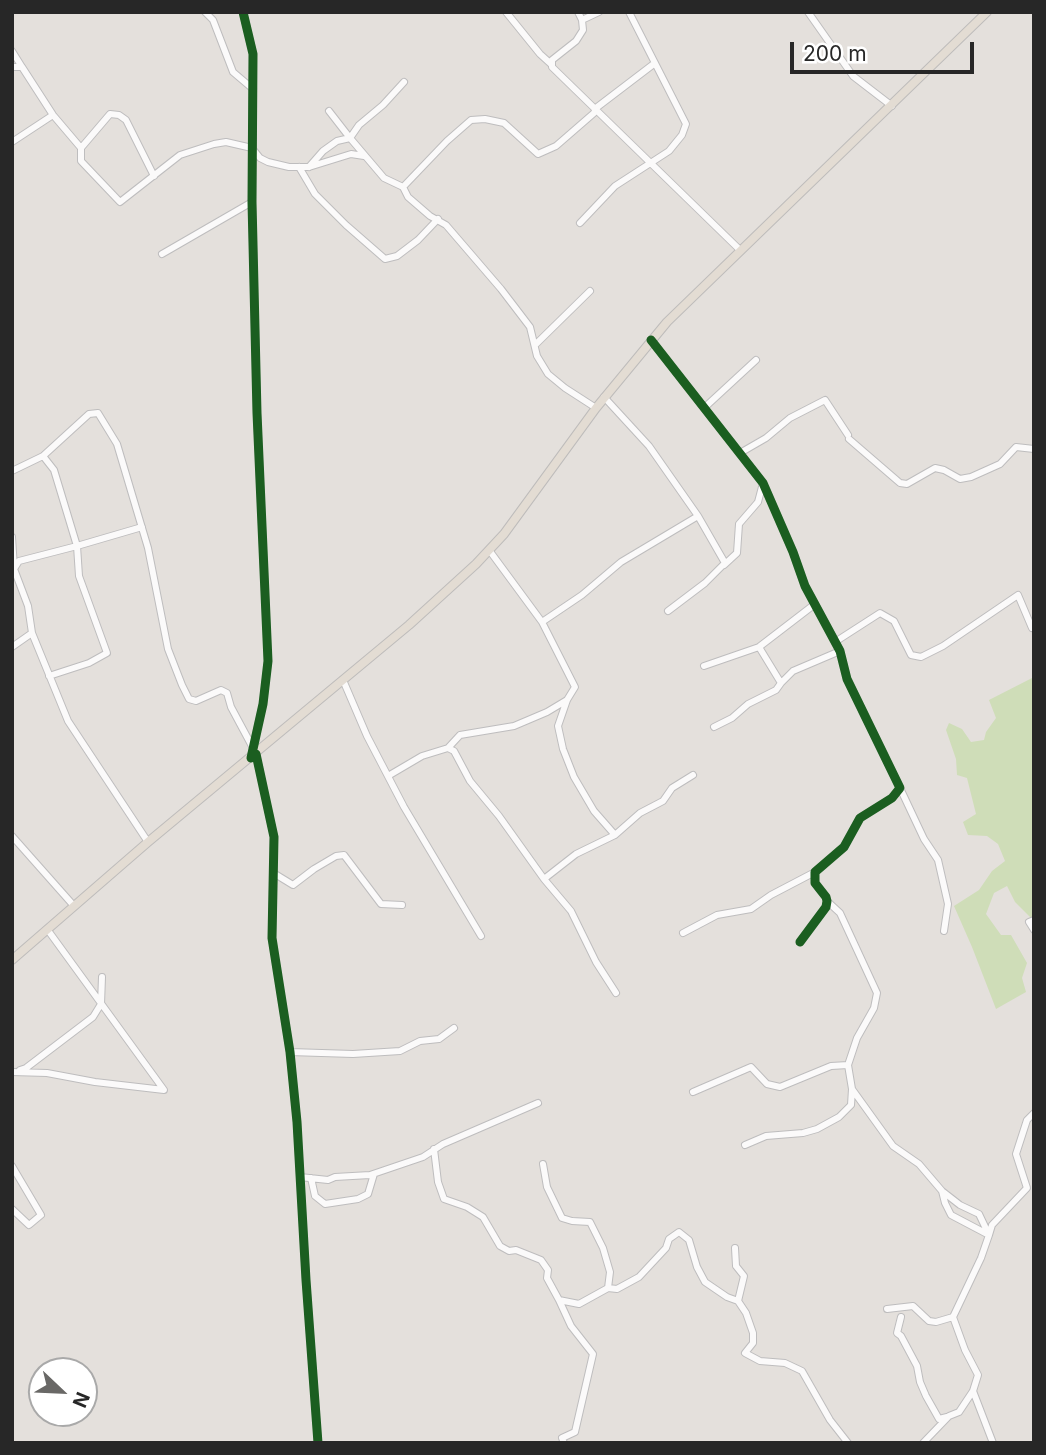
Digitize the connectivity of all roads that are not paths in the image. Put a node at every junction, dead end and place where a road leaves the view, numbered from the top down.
1 (243, 12) edge
2 (506, 12) edge
3 (578, 12) edge
4 (600, 12) edge
5 (629, 12) edge
6 (808, 12) edge
7 (987, 12) edge
8 (208, 13) edge
9 (582, 20) junction
10 (12, 51) edge
11 (551, 64) junction
12 (655, 64) junction
13 (12, 67) edge
14 (22, 67) junction
15 (404, 82) dead end
16 (253, 89) junction
17 (892, 106) junction
18 (596, 108) junction
19 (329, 111) dead end
20 (53, 115) junction
21 (350, 138) junction
22 (12, 142) edge
23 (81, 148) junction
24 (252, 149) junction
25 (366, 157) junction
26 (649, 164) junction
27 (299, 167) junction
28 (309, 167) junction
29 (155, 176) junction
30 (402, 187) junction
31 (251, 202) junction
32 (438, 219) junction
33 (580, 223) dead end
34 (740, 250) junction
35 (162, 254) dead end
36 (590, 291) dead end
37 (651, 340) junction
38 (535, 345) junction
39 (756, 360) dead end
40 (604, 397) junction
41 (596, 408) junction
42 (704, 408) junction
43 (1034, 449) edge
44 (740, 453) junction
45 (43, 456) junction
46 (12, 471) edge
47 (763, 482) junction
48 (698, 516) junction
49 (142, 527) junction
50 (12, 537) edge
51 (77, 546) junction
52 (489, 550) junction
53 (724, 565) junction
54 (13, 570) edge
55 (815, 604) junction
56 (668, 611) dead end
57 (542, 622) junction
58 (1032, 628) edge
59 (32, 633) junction
60 (835, 642) junction
61 (12, 647) edge
62 (759, 647) junction
63 (840, 651) junction
64 (704, 666) dead end
65 (49, 676) junction
66 (343, 680) junction
67 (781, 683) junction
68 (567, 700) junction
69 (714, 727) dead end
70 (448, 748) junction
71 (253, 753) junction
72 (693, 775) dead end
73 (388, 776) junction
74 (900, 788) junction
75 (615, 835) junction
76 (12, 836) edge
77 (148, 842) junction
78 (815, 872) junction
79 (275, 874) junction
80 (544, 878) junction
81 (827, 901) junction
82 (402, 905) dead end
83 (74, 906) junction
84 (1034, 920) edge
85 (47, 929) junction
86 (1034, 930) edge
87 (944, 931) dead end
88 (683, 933) dead end
89 (481, 936) dead end
90 (800, 942) dead end
91 (12, 960) edge
92 (102, 977) dead end
93 (616, 993) dead end
94 (101, 1004) junction
95 (454, 1028) dead end
96 (290, 1052) junction
97 (848, 1065) junction
98 (13, 1072) edge
99 (852, 1089) junction
100 (693, 1092) dead end
101 (538, 1103) dead end
102 (1034, 1113) edge
103 (745, 1145) dead end
104 (434, 1149) junction
105 (543, 1164) dead end
106 (12, 1166) edge
107 (374, 1174) junction
108 (300, 1177) junction
109 (311, 1178) junction
110 (942, 1191) junction
111 (12, 1209) edge
112 (989, 1235) junction
113 (735, 1248) dead end
114 (608, 1288) junction
115 (559, 1300) junction
116 (738, 1301) junction
117 (887, 1309) dead end
118 (901, 1317) dead end
119 (953, 1317) junction
120 (973, 1391) junction
121 (949, 1416) junction
122 (318, 1443) edge
123 (564, 1443) edge
124 (848, 1443) edge
125 (923, 1443) edge
126 (993, 1443) edge

1 - 16 street
2 - 11 street
3 - 9 street
4 - 9 street
5 - 12 street
6 - 17 street
7 - 17 main road
8 - 16 street
9 - 11 street
10 - 14 street
11 - 18 street
12 - 18 street
12 - 26 street
13 - 14 street
14 - 20 street
15 - 21 street
16 - 24 street
17 - 34 main road
18 - 26 street
18 - 30 street
19 - 21 street
20 - 22 street
20 - 23 street
21 - 25 street
21 - 28 street
23 - 29 street
23 - 29 street
24 - 27 street
24 - 29 street
24 - 31 street
25 - 28 street
25 - 30 street
26 - 33 street
26 - 34 street
27 - 28 street
27 - 32 street
30 - 32 street
31 - 35 street
31 - 71 street
32 - 38 street
34 - 37 main road
36 - 38 street
37 - 40 main road
37 - 42 street
38 - 41 street
39 - 42 street
40 - 41 main road
40 - 48 street
41 - 52 main road
42 - 44 street
43 - 44 street
44 - 47 street
45 - 46 street
45 - 49 street
45 - 51 street
47 - 53 street
47 - 55 street
48 - 53 street
48 - 57 street
49 - 51 street
49 - 71 street
50 - 54 street
51 - 54 street
51 - 65 street
52 - 57 street
52 - 66 main road
53 - 56 street
54 - 59 street
55 - 60 street
55 - 62 street
57 - 68 street
58 - 60 street
59 - 61 street
59 - 65 street
60 - 63 street
62 - 64 street
62 - 67 street
63 - 67 street
63 - 74 street
65 - 77 street
66 - 71 main road
66 - 73 street
67 - 69 street
68 - 70 street
68 - 75 street
70 - 73 street
70 - 80 street
71 - 77 main road
71 - 79 street
72 - 75 street
73 - 89 street
74 - 78 street
74 - 87 street
75 - 80 street
76 - 83 street
77 - 83 main road
78 - 81 street
78 - 88 street
79 - 82 street
79 - 96 street
80 - 93 street
81 - 90 street
81 - 97 street
83 - 85 main road
84 - 86 street
85 - 91 main road
85 - 94 street
92 - 94 street
94 - 98 street
94 - 98 street
95 - 96 street
96 - 108 street
97 - 99 street
97 - 100 street
99 - 103 street
99 - 110 street
101 - 104 street
102 - 112 street
104 - 107 street
104 - 115 street
105 - 114 street
106 - 111 street
107 - 109 street
107 - 109 street
108 - 109 street
108 - 122 street
110 - 112 street
110 - 112 street
112 - 119 street
113 - 116 street
114 - 115 street
114 - 116 street
115 - 123 street
116 - 124 street
117 - 119 street
118 - 121 street
119 - 120 street
120 - 121 street
120 - 126 street
121 - 125 street

